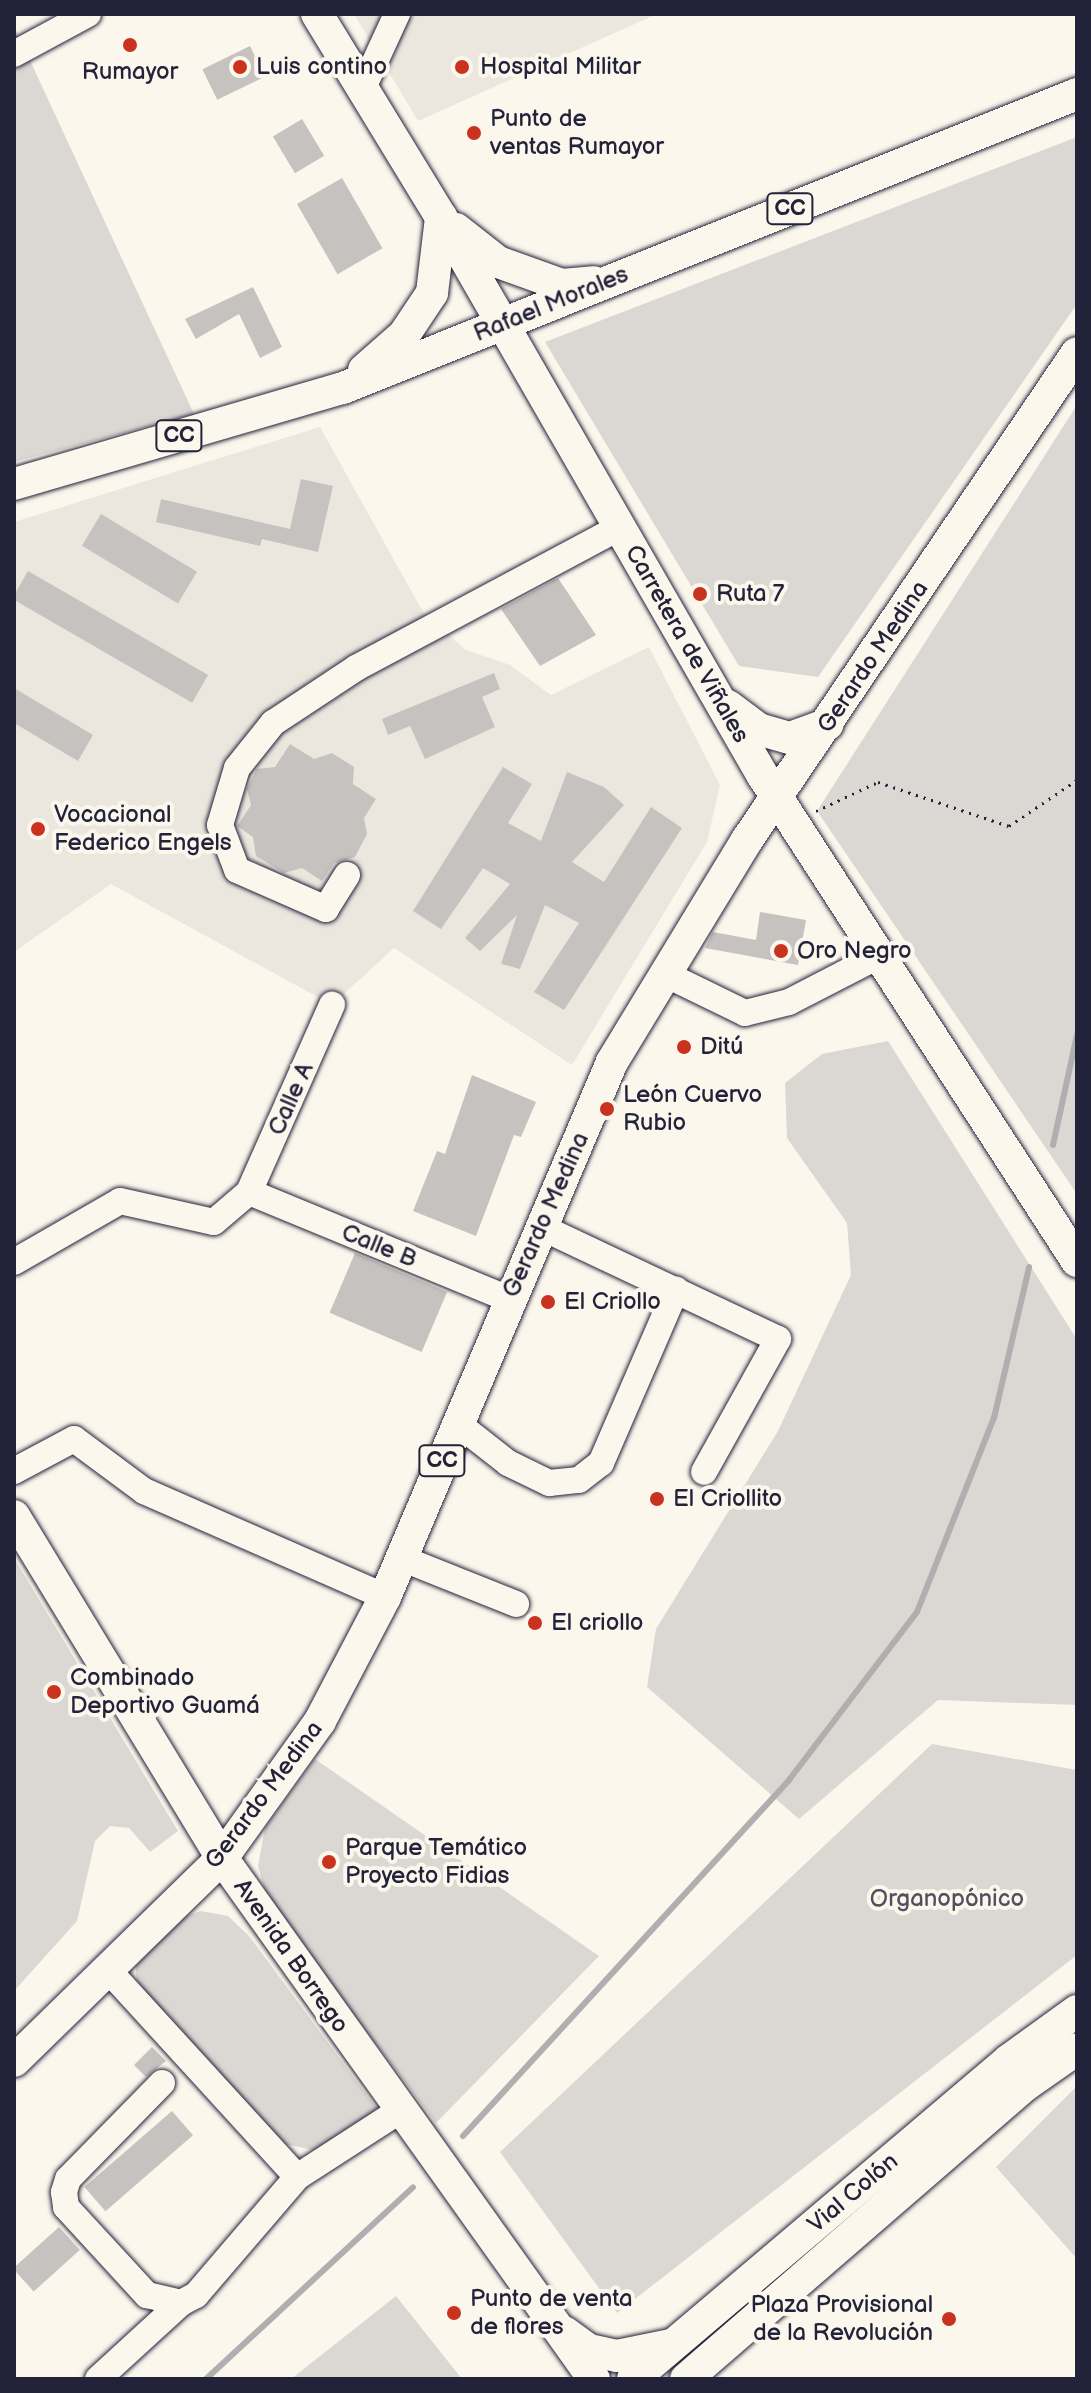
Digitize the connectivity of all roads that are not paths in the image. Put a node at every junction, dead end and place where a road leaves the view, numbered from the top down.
1 (88, 14) edge
2 (317, 14) edge
3 (397, 14) edge
4 (14, 54) edge
5 (362, 90) junction
6 (1077, 94) edge
7 (441, 217) junction
8 (613, 280) junction
9 (503, 324) junction
10 (1077, 353) edge
11 (343, 388) junction
12 (14, 484) edge
13 (620, 527) junction
14 (719, 699) junction
15 (828, 724) junction
16 (778, 797) junction
17 (347, 875) dead end
18 (878, 956) junction
19 (663, 973) junction
20 (332, 1005) dead end
21 (249, 1192) junction
22 (541, 1227) junction
23 (1077, 1261) edge
24 (14, 1262) edge
25 (676, 1290) junction
26 (509, 1299) junction
27 (457, 1423) junction
28 (14, 1471) edge
29 (704, 1472) dead end
30 (14, 1516) edge
31 (401, 1558) junction
32 (385, 1597) junction
33 (516, 1604) dead end
34 (222, 1858) junction
35 (110, 1972) junction
36 (1077, 2011) edge
37 (1077, 2049) edge
38 (14, 2061) edge
39 (162, 2083) dead end
40 (399, 2111) junction
41 (297, 2177) junction
42 (181, 2303) junction
43 (552, 2323) junction
44 (673, 2345) junction
45 (697, 2374) edge
46 (562, 2376) edge
47 (98, 2379) edge
48 (594, 2379) edge
49 (633, 2379) edge

1 - 4 street
2 - 5 main road, Carretera de Viñales
3 - 5 street
5 - 7 main road, Carretera de Viñales
6 - 8 main road, Rafael Morales / CC
7 - 8 main road
7 - 9 main road, Carretera de Viñales
7 - 11 main road
8 - 9 main road, Rafael Morales / CC
9 - 11 main road, Rafael Morales / CC
9 - 13 main road, Carretera de Viñales
10 - 15 main road, Gerardo Medina / CC
11 - 12 main road, Rafael Morales / CC
13 - 14 main road, Carretera de Viñales
13 - 17 street
14 - 15 main road
14 - 16 main road, Carretera de Viñales
15 - 16 main road, Gerardo Medina / CC
16 - 18 main road, Carretera de Viñales
16 - 19 main road, Gerardo Medina / CC
18 - 19 street
18 - 23 main road, Carretera de Viñales
19 - 22 main road, Gerardo Medina / CC
20 - 21 street, Calle A
21 - 24 street
21 - 26 street, Calle B
22 - 25 street
22 - 26 main road, Gerardo Medina / CC
25 - 27 street
25 - 29 street
26 - 27 main road, Gerardo Medina / CC
27 - 31 main road, Gerardo Medina / CC
28 - 32 street
30 - 34 main road, Avenida Borrego
31 - 32 main road, Gerardo Medina / CC
31 - 33 street
32 - 34 main road, Gerardo Medina / CC
34 - 35 main road, Gerardo Medina / CC
34 - 40 main road, Avenida Borrego
35 - 38 main road, Gerardo Medina / CC
35 - 41 street
36 - 44 main road, Vial Colón
37 - 45 main road, Vial Colón
39 - 42 street
40 - 41 street
40 - 43 main road, Avenida Borrego
41 - 42 street
42 - 47 street
43 - 44 main road
43 - 46 main road
43 - 48 main road, Avenida Borrego
44 - 49 main road, Vial Colón

